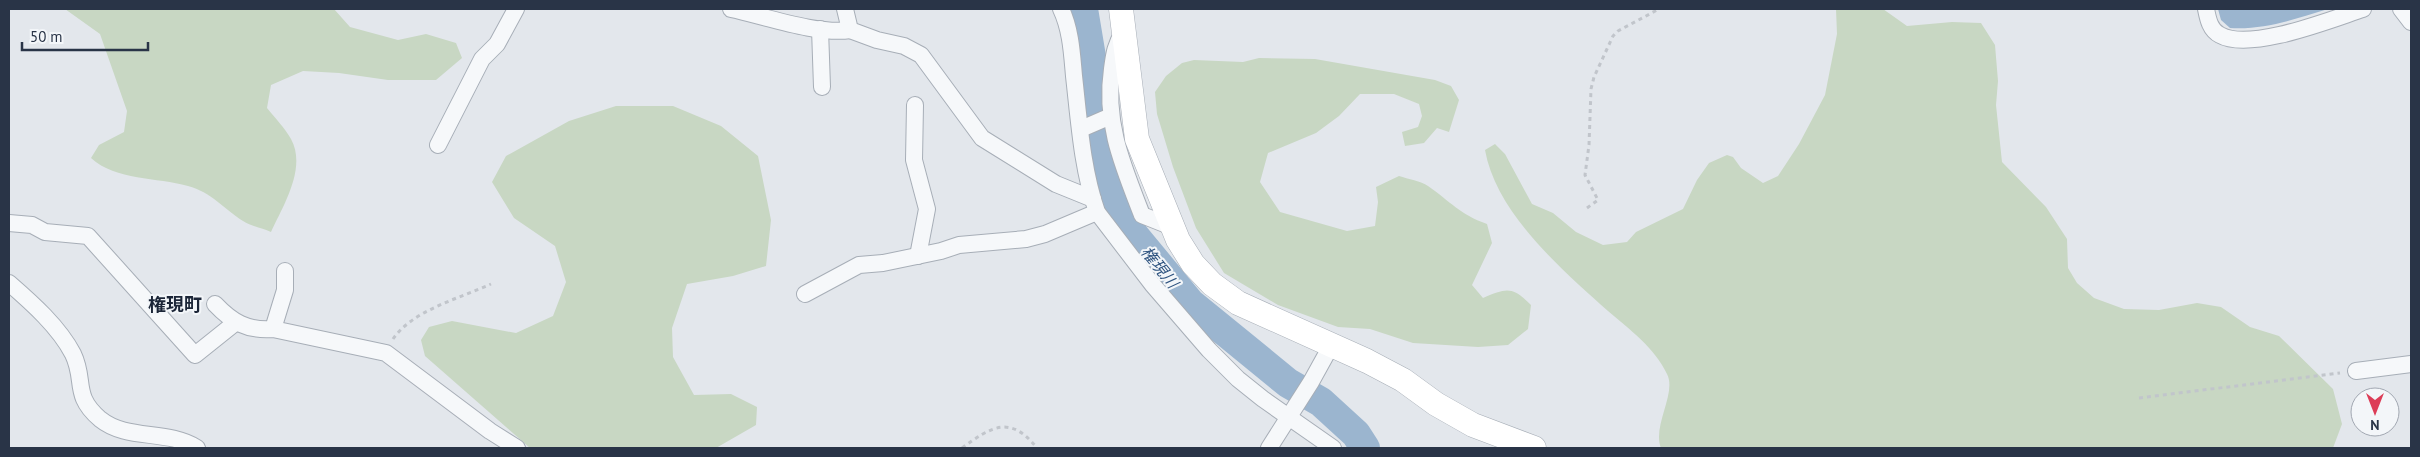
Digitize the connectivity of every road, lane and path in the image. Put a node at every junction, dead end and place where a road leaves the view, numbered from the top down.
1 (516, 9) edge
2 (731, 9) edge
3 (845, 9) edge
4 (1061, 9) edge
5 (1659, 9) edge
6 (2206, 9) edge
7 (2363, 9) edge
8 (2401, 9) edge
9 (1123, 20) edge
10 (2411, 22) edge
11 (820, 29) junction
12 (850, 30) junction
13 (822, 87) dead end
14 (915, 105) dead end
15 (1108, 118) junction
16 (1085, 128) junction
17 (438, 144) dead end
18 (1095, 205) junction
19 (1587, 208) dead end
20 (9, 223) edge
21 (1172, 227) junction
22 (918, 256) junction
23 (285, 270) dead end
24 (9, 284) edge
25 (491, 284) dead end
26 (805, 294) dead end
27 (215, 304) dead end
28 (235, 323) junction
29 (273, 329) junction
30 (1332, 344) junction
31 (386, 353) junction
32 (2411, 364) edge
33 (2356, 371) joint
34 (2139, 398) dead end
35 (1292, 411) junction
36 (197, 448) edge
37 (517, 448) edge
38 (962, 448) edge
39 (1037, 448) edge
40 (1269, 448) edge
41 (1333, 448) edge
42 (1534, 448) edge

1 - 17 street
2 - 11 street
3 - 12 street
4 - 16 street
5 - 19 path
6 - 7 street
8 - 10 street
9 - 15 street
9 - 21 street
11 - 12 street
11 - 13 street
12 - 18 street
14 - 22 street
15 - 16 street
15 - 21 street
16 - 18 street
18 - 22 street
18 - 35 street
20 - 28 street
21 - 30 street
22 - 26 street
23 - 29 street
24 - 36 street
25 - 31 path
27 - 28 street
28 - 29 street
29 - 31 street
30 - 35 street
30 - 42 street
31 - 37 street
32 - 33 street
33 - 34 path
35 - 40 street
35 - 41 street
38 - 39 path

